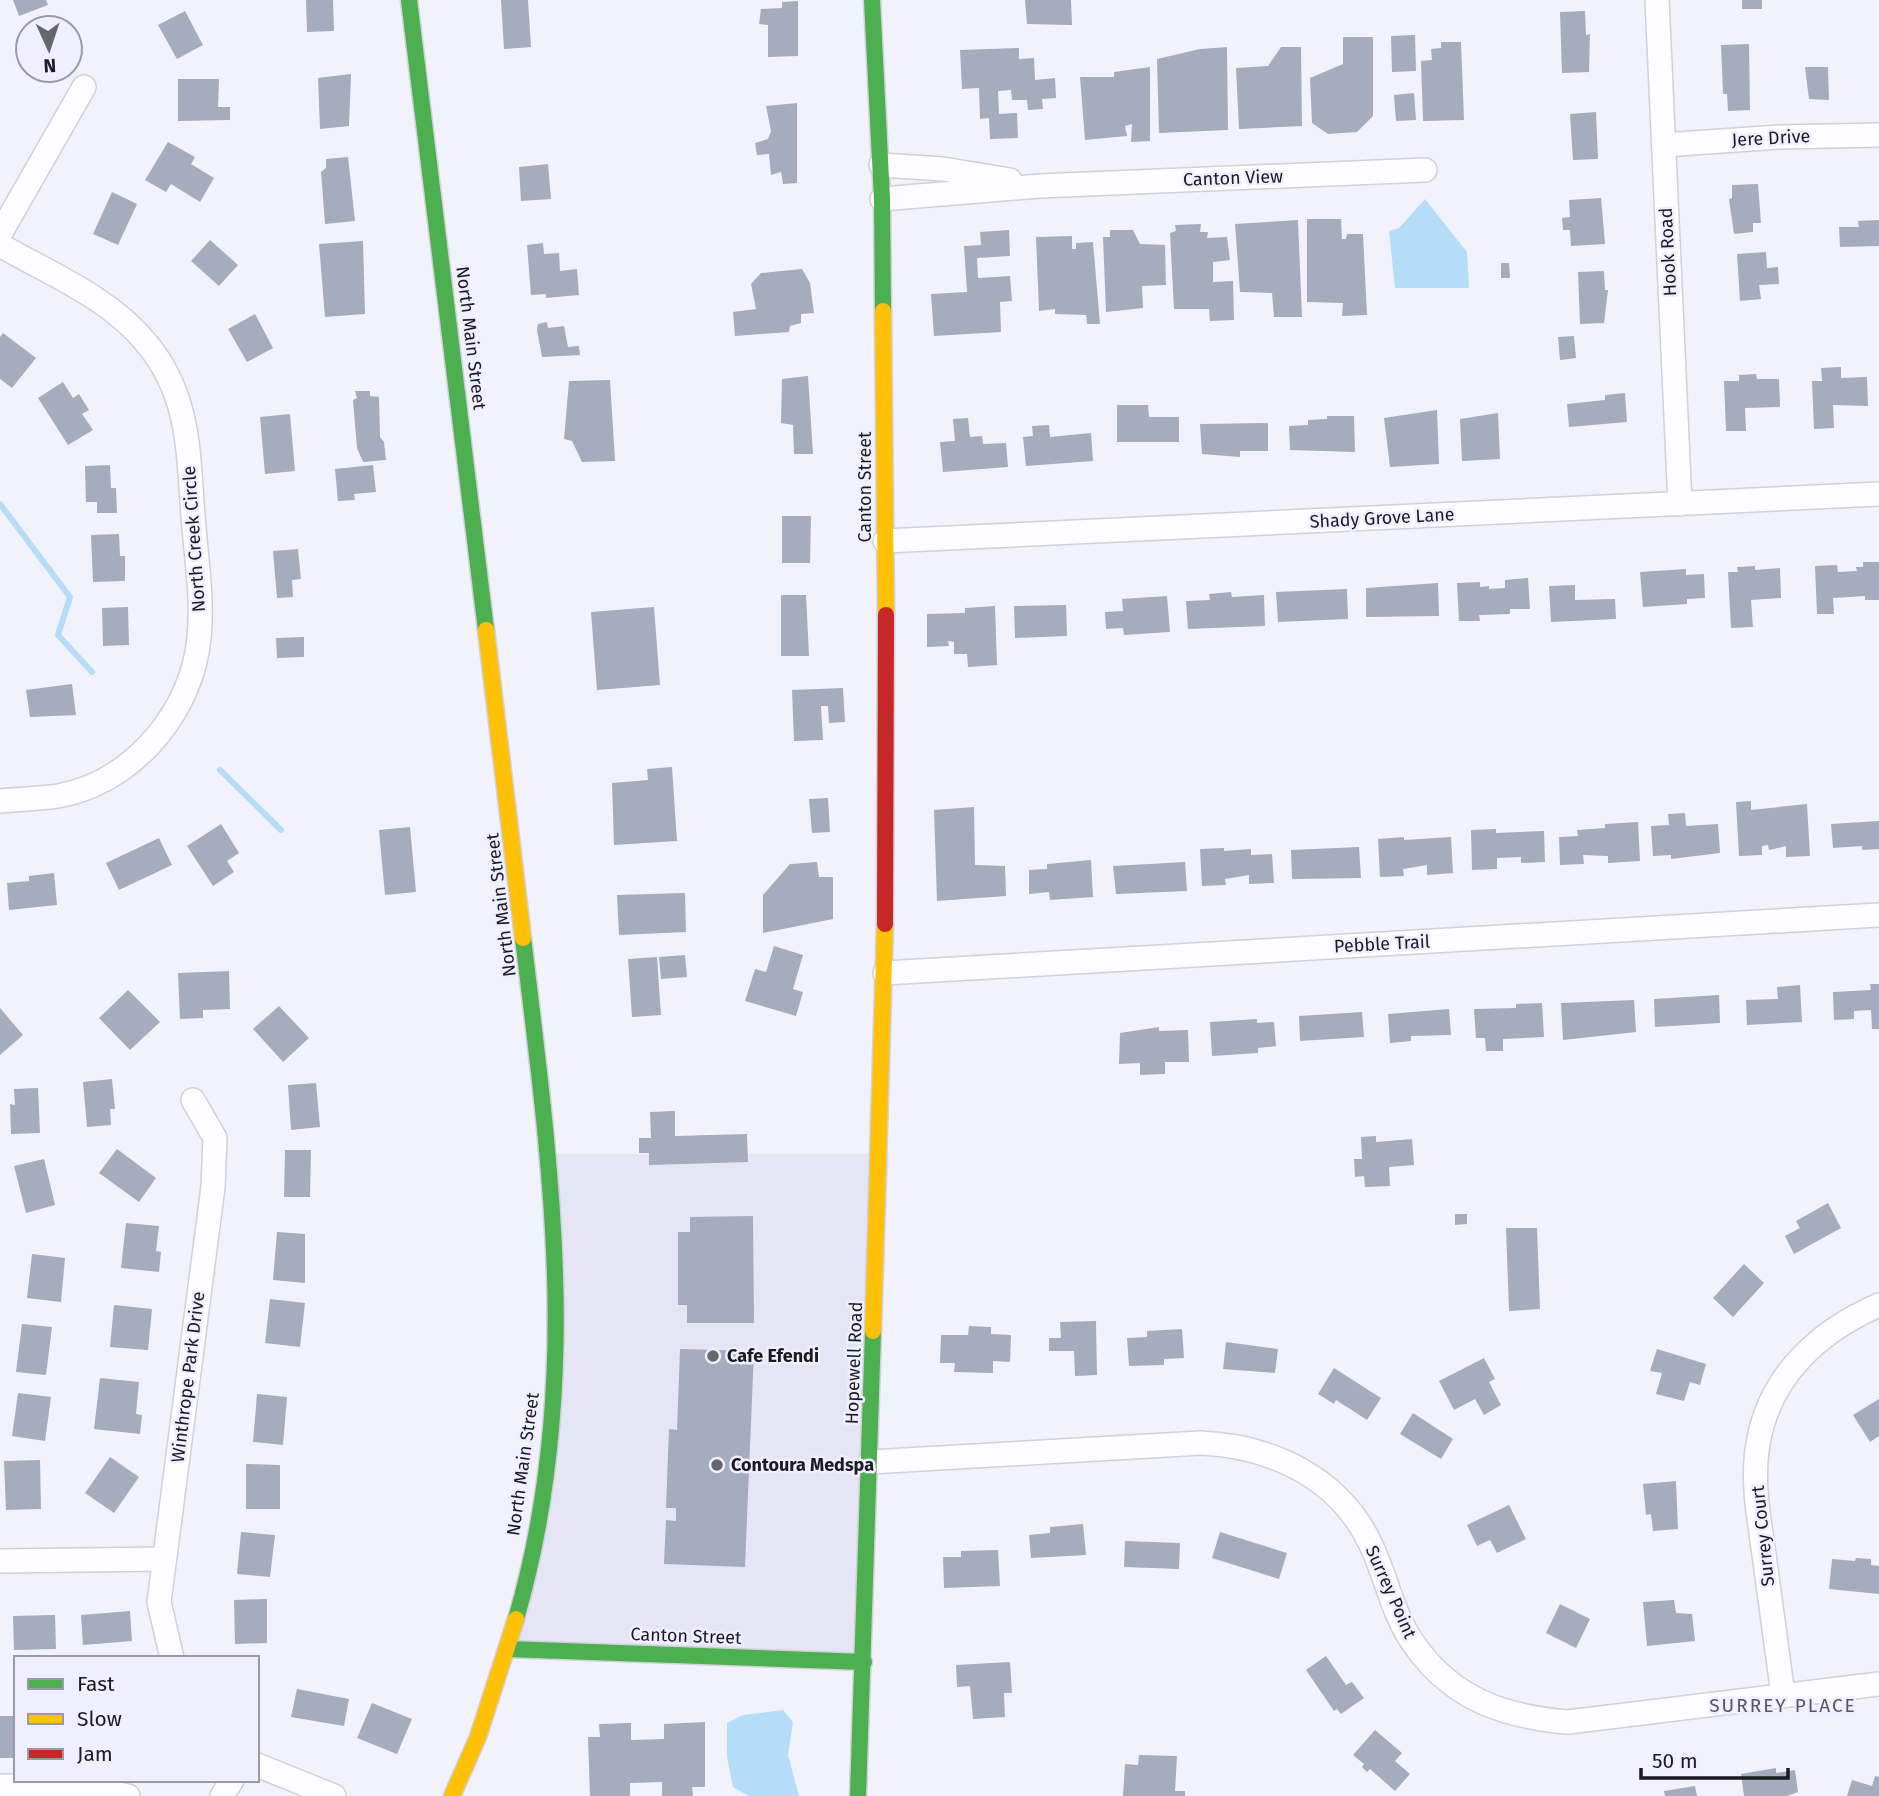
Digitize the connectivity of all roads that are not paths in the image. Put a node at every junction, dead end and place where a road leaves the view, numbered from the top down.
1 (409, 0) edge
2 (872, 0) edge
3 (1657, 0) edge
4 (84, 87) dead end
5 (1879, 135) edge
6 (1664, 145) junction
7 (881, 165) junction
8 (937, 169) junction
9 (1425, 170) dead end
10 (1040, 186) junction
11 (939, 194) junction
12 (883, 199) junction
13 (0, 234) edge
14 (0, 245) edge
15 (1879, 494) edge
16 (1680, 503) junction
17 (885, 541) junction
18 (0, 801) edge
19 (1879, 915) edge
20 (885, 973) junction
21 (193, 1100) dead end
22 (1879, 1305) edge
23 (870, 1462) junction
24 (164, 1559) junction
25 (0, 1561) edge
26 (507, 1649) junction
27 (172, 1656) edge
28 (864, 1662) junction
29 (1879, 1684) edge
30 (1783, 1695) junction
31 (259, 1766) edge
32 (0, 1786) edge
33 (128, 1796) edge
34 (334, 1796) edge
35 (452, 1796) edge
36 (858, 1796) edge

1 - 26 street, North Main Street
2 - 7 street, Canton Street
3 - 6 street, Hook Road
4 - 13 street
5 - 6 street, Jere Drive
6 - 16 street, Hook Road
7 - 8 street, Canton View
7 - 12 street, Canton Street
8 - 10 street, Canton View
8 - 11 street
9 - 10 street, Canton View
10 - 11 street, Canton View
11 - 12 street, Canton View
12 - 17 street, Canton Street
14 - 18 street, North Creek Circle
15 - 16 street, Shady Grove Lane
16 - 17 street, Shady Grove Lane
17 - 20 street, Canton Street
19 - 20 street, Pebble Trail
20 - 23 street, Hopewell Road
21 - 24 street, Winthrope Park Drive
22 - 30 street, Surrey Court
23 - 28 street, Hopewell Road
23 - 30 street, Surrey Point
24 - 25 street
24 - 27 street, Winthrope Park Drive
26 - 28 street, Canton Street
26 - 35 street, North Main Street
28 - 36 street, Hopewell Road
29 - 30 street, Surrey Point
31 - 34 street
32 - 33 street

